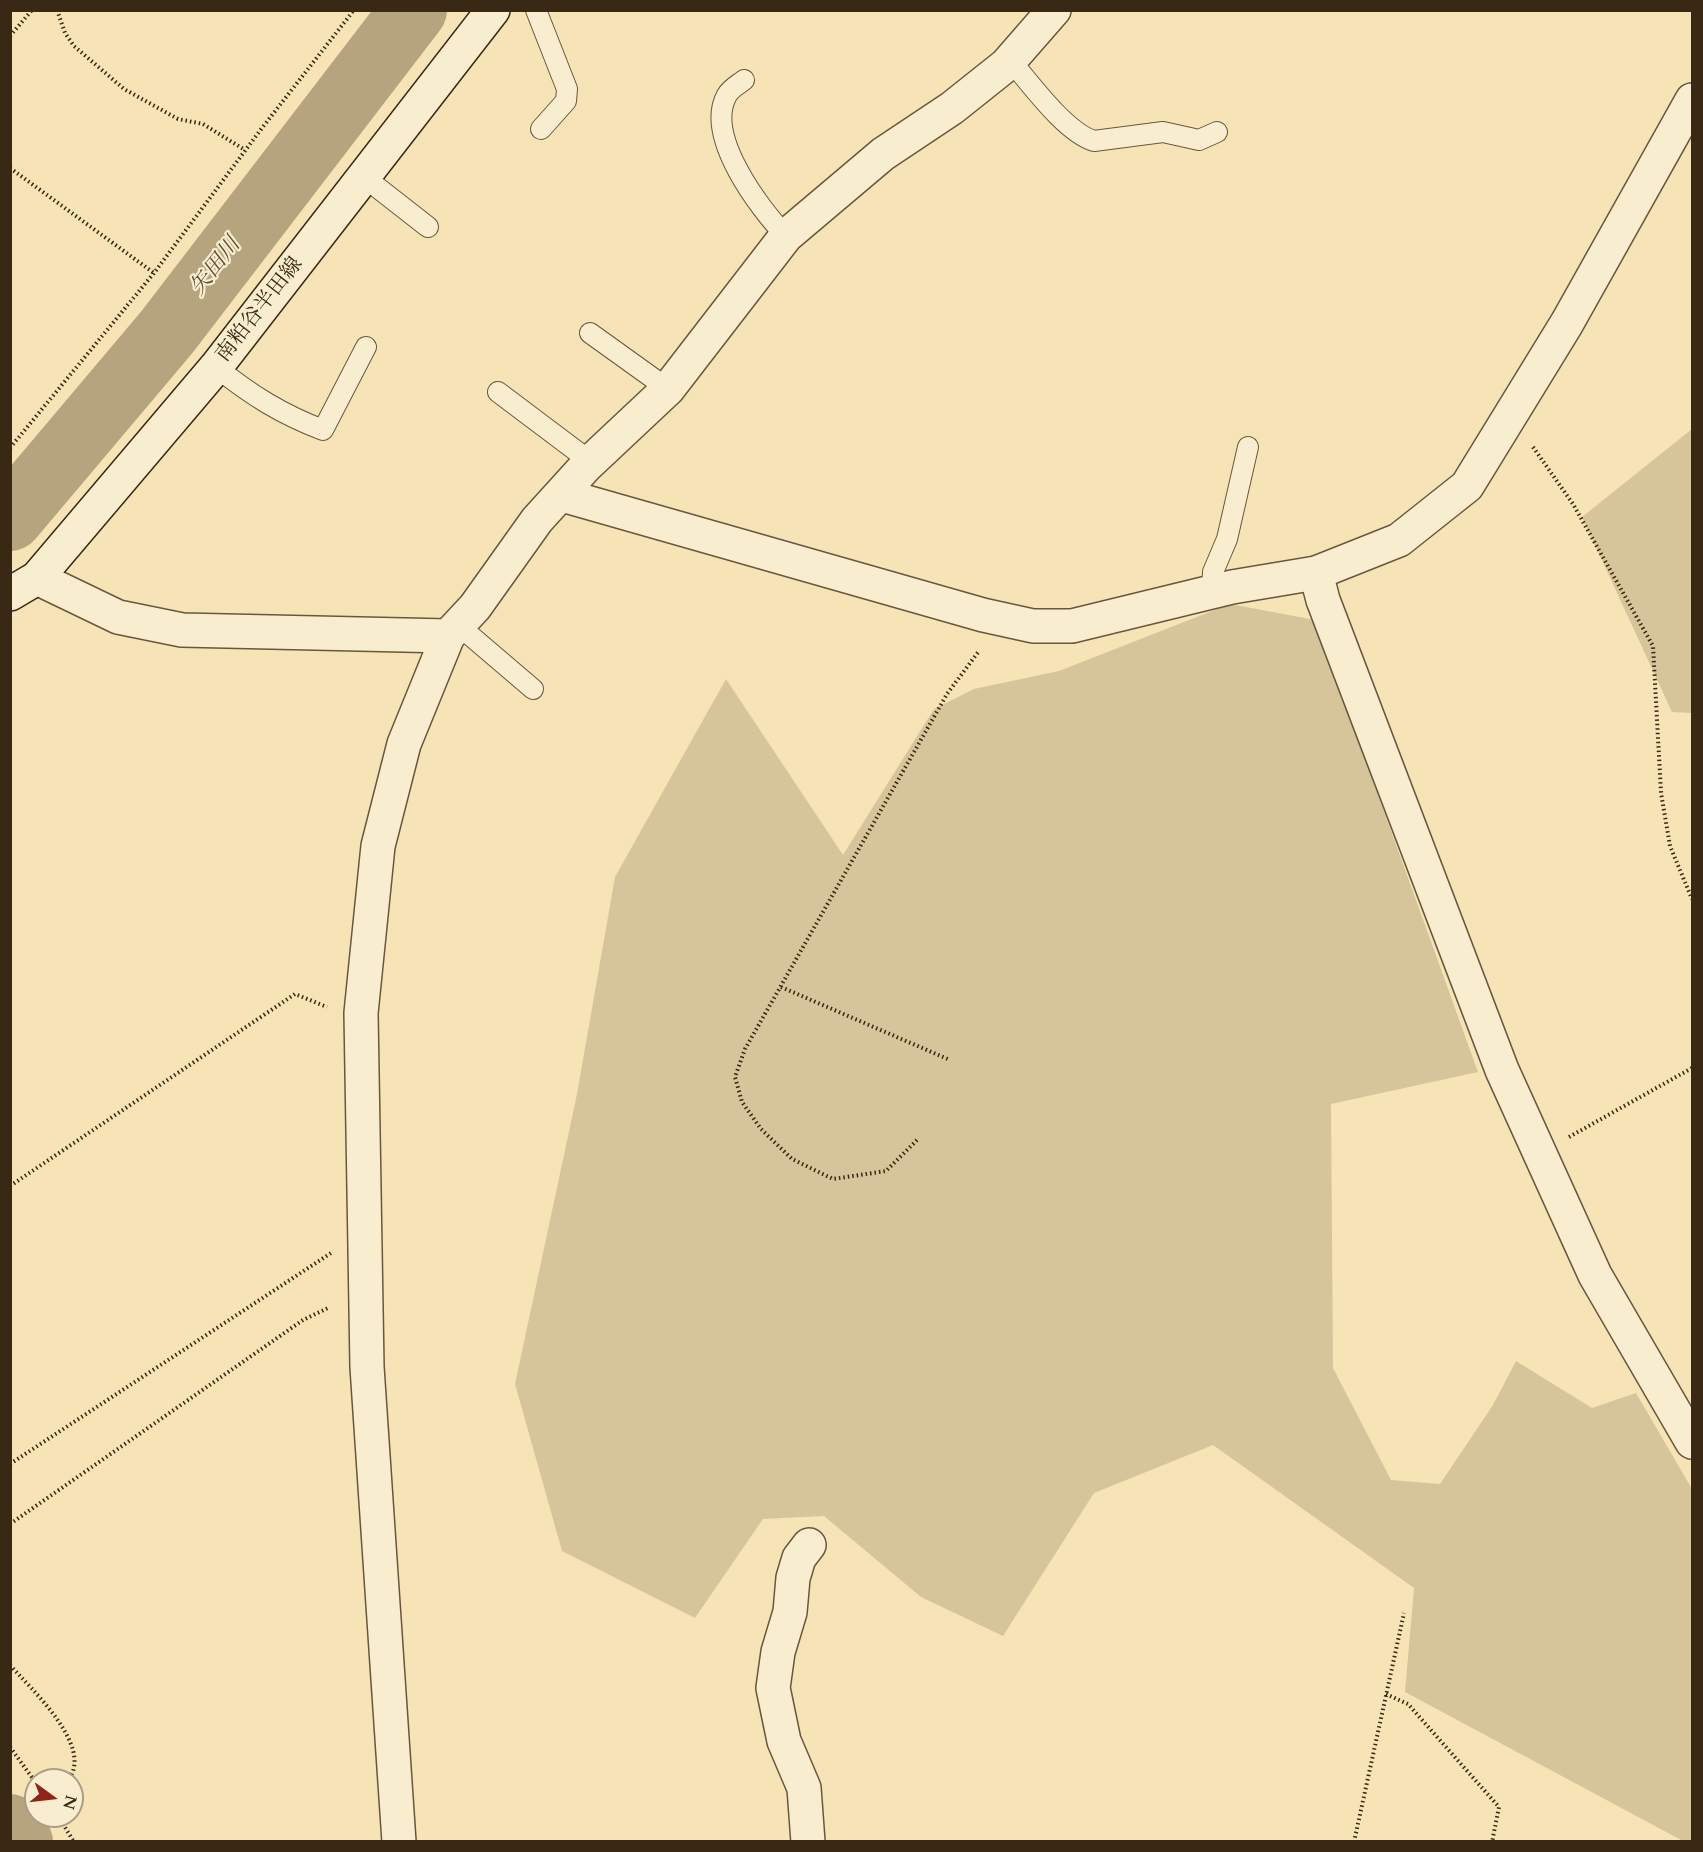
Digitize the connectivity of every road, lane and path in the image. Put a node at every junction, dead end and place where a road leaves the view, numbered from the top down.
1 (32, 10) edge
2 (57, 10) edge
3 (354, 10) edge
4 (493, 10) edge
5 (536, 10) edge
6 (1054, 10) edge
7 (10, 36) edge
8 (1010, 60) junction
9 (744, 80) dead end
10 (1692, 100) edge
11 (541, 129) dead end
12 (1216, 132) dead end
13 (245, 150) junction
14 (10, 168) edge
15 (364, 177) junction
16 (428, 227) dead end
17 (786, 236) junction
18 (154, 273) junction
19 (590, 333) dead end
20 (366, 347) dead end
21 (216, 367) junction
22 (668, 389) junction
23 (498, 392) dead end
24 (1509, 419) junction
25 (1248, 447) dead end
26 (10, 448) edge
27 (591, 462) junction
28 (562, 495) junction
29 (1316, 573) junction
30 (24, 586) edge
31 (1212, 592) junction
32 (996, 618) junction
33 (453, 630) junction
34 (533, 689) dead end
35 (1692, 899) edge
36 (781, 987) junction
37 (361, 1013) junction
38 (950, 1060) dead end
39 (1692, 1068) edge
40 (918, 1140) dead end
41 (1540, 1153) junction
42 (10, 1186) edge
43 (364, 1240) junction
44 (365, 1298) junction
45 (1692, 1442) edge
46 (10, 1464) edge
47 (10, 1524) edge
48 (808, 1545) dead end
49 (1404, 1613) dead end
50 (10, 1665) edge
51 (1386, 1694) junction
52 (10, 1747) edge
53 (25, 1768) edge
54 (73, 1768) edge
55 (65, 1828) edge
56 (74, 1842) edge
57 (399, 1842) edge
58 (808, 1842) edge
59 (1354, 1842) edge
60 (1492, 1842) edge

1 - 7 path
2 - 13 path
3 - 13 path
4 - 15 street, 南粕谷半田線
5 - 11 lane
6 - 8 street
8 - 12 lane
8 - 17 street
9 - 17 lane
10 - 24 street
13 - 18 path
14 - 18 path
15 - 16 lane
15 - 21 street, 南粕谷半田線
17 - 22 street
18 - 26 path
19 - 22 lane
20 - 21 lane
21 - 30 street, 南粕谷半田線
22 - 27 street
23 - 27 lane
24 - 29 street
24 - 35 path
25 - 31 lane
27 - 28 street
28 - 32 street
28 - 33 street
29 - 31 street
29 - 41 street
30 - 33 street
31 - 32 street
32 - 36 path
33 - 34 lane
33 - 37 street
36 - 38 path
36 - 40 path
37 - 42 path
37 - 43 street
39 - 41 path
41 - 45 street
43 - 44 street
43 - 46 path
44 - 47 path
44 - 57 street
48 - 58 street
49 - 51 path
50 - 54 path
51 - 59 path
51 - 60 path
52 - 53 path
55 - 56 path

